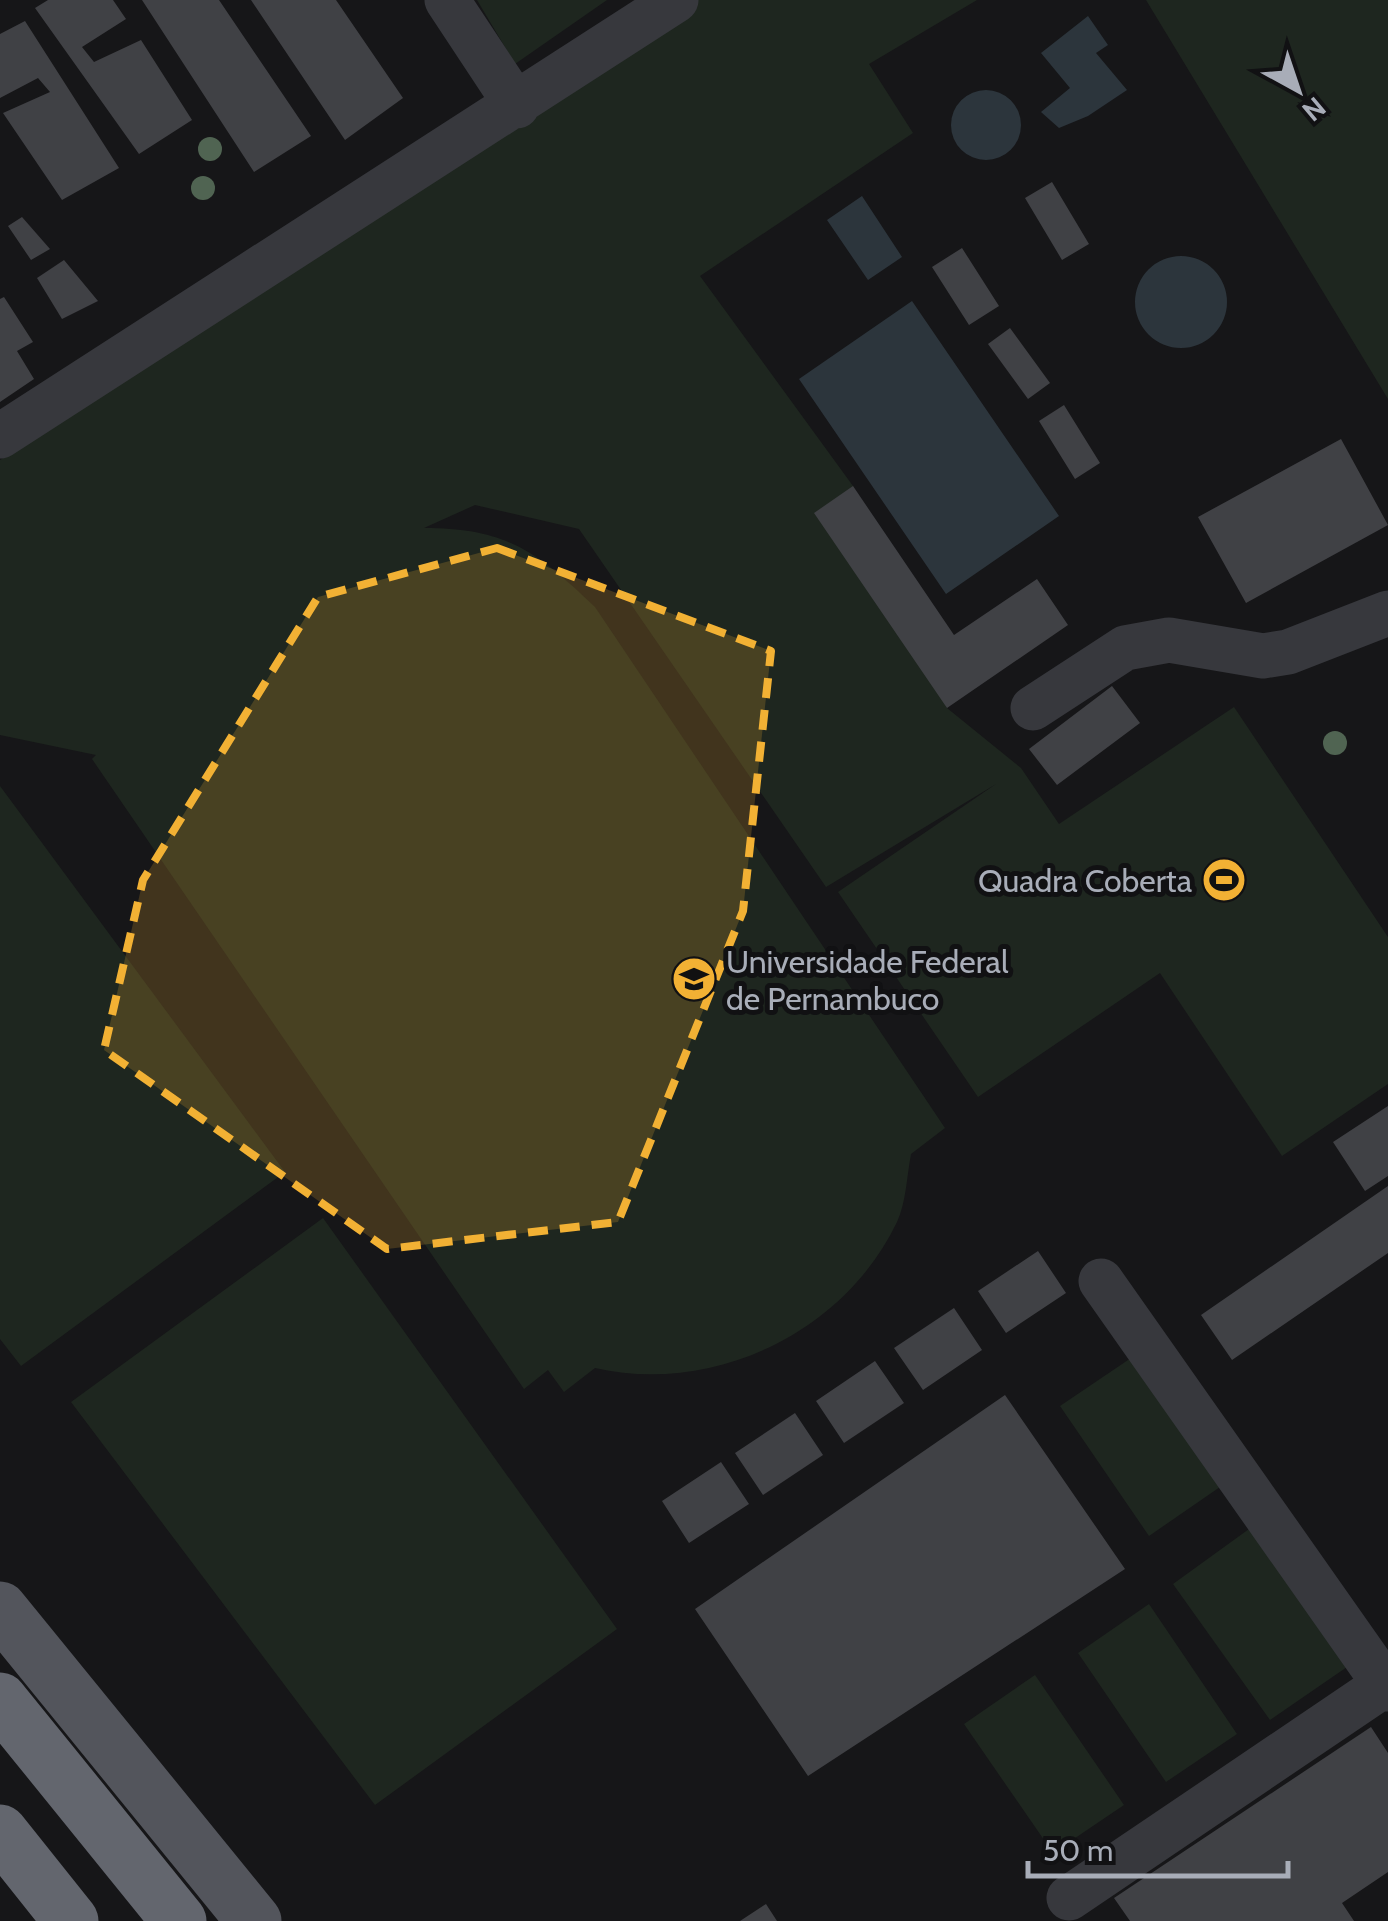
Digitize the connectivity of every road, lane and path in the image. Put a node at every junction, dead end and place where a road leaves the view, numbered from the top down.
1 (447, 0) edge
2 (676, 0) edge
3 (517, 106) junction
4 (0, 436) edge
5 (1388, 613) edge
6 (1034, 708) dead end
7 (1101, 1281) dead end
8 (0, 1609) edge
9 (1386, 1687) edge
10 (0, 1700) edge
11 (0, 1832) edge
12 (1069, 1898) dead end
13 (72, 1921) edge
14 (179, 1921) edge
15 (254, 1921) edge

1 - 3 lane
2 - 3 lane
3 - 4 lane
5 - 6 lane
7 - 9 lane
8 - 15 main road
9 - 12 lane
10 - 14 highway
11 - 13 highway

